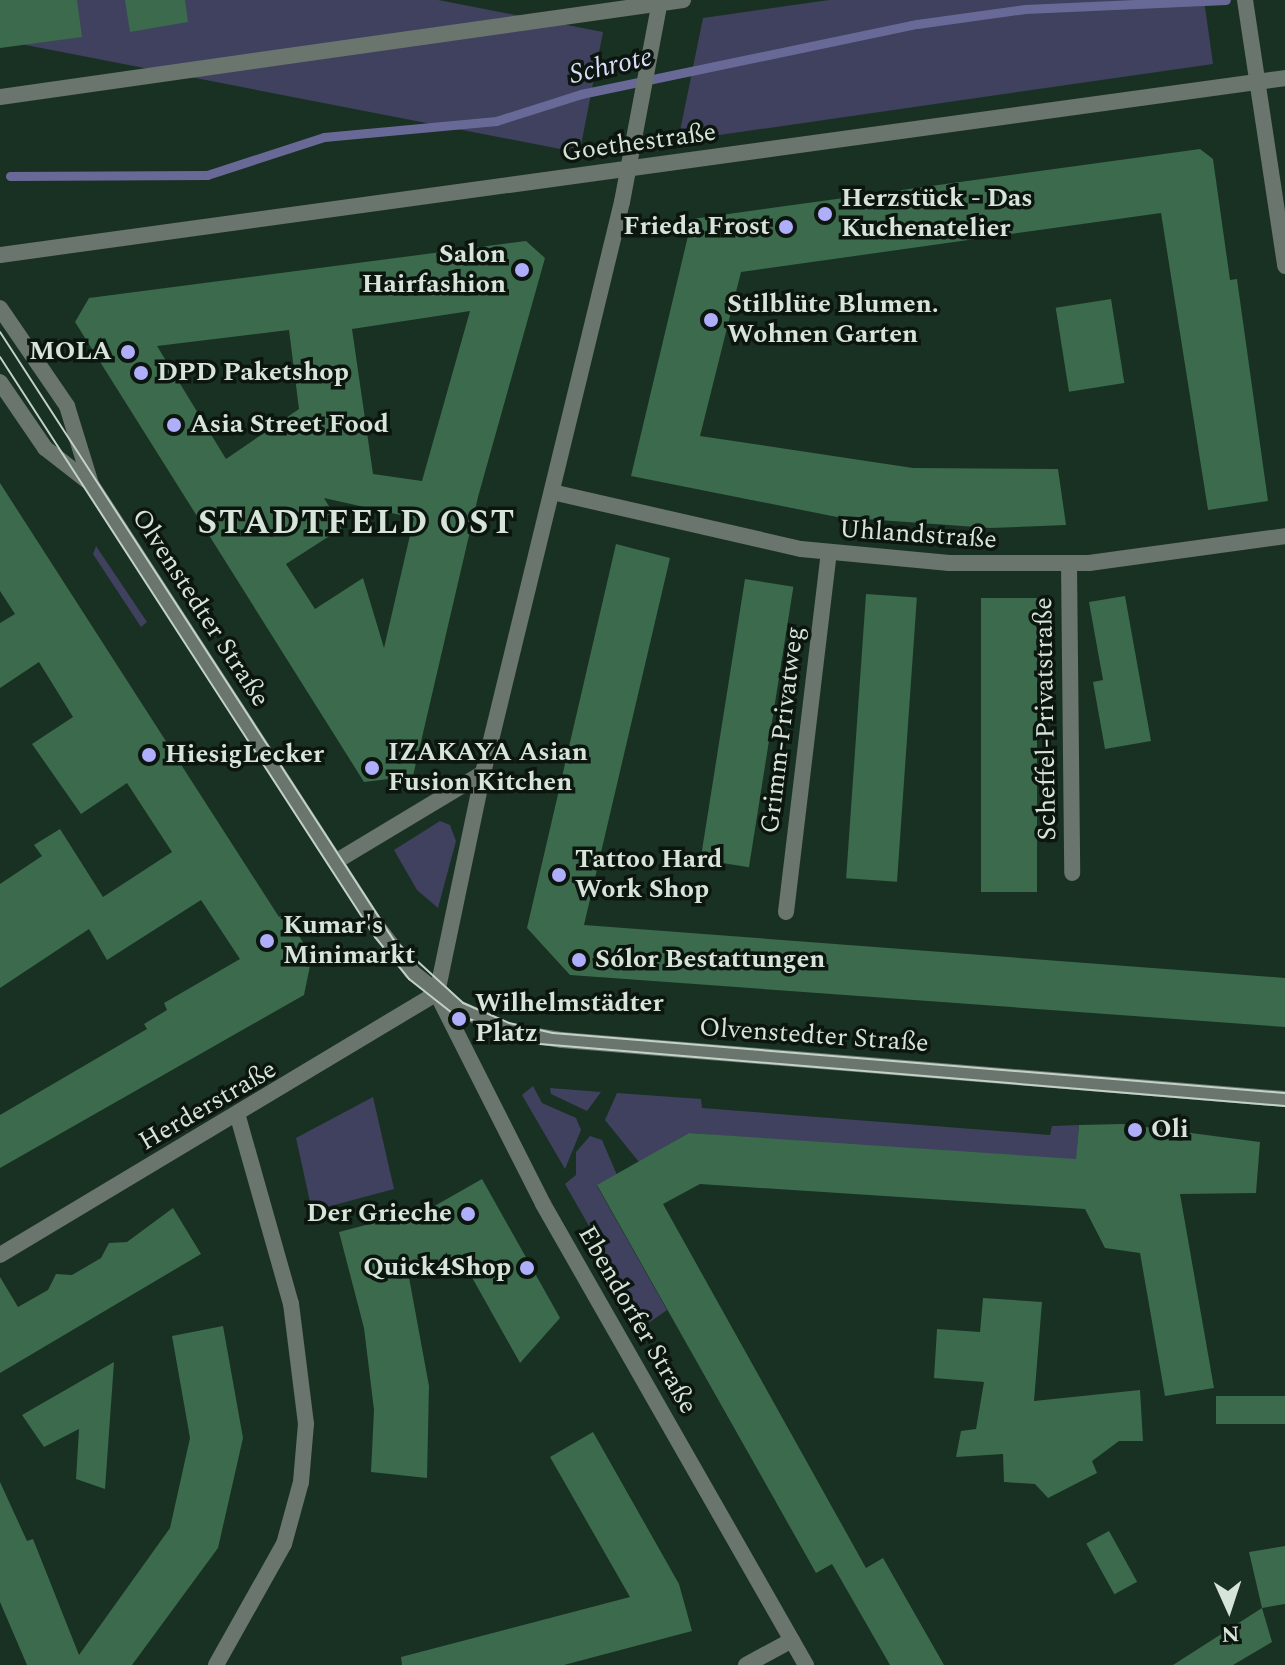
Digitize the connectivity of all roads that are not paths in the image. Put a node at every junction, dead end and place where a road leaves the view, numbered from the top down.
1 (683, 0) edge
2 (1245, 0) edge
3 (660, 2) edge
4 (1285, 78) edge
5 (1257, 81) junction
6 (0, 97) edge
7 (626, 169) junction
8 (0, 255) edge
9 (1285, 266) edge
10 (0, 308) edge
11 (0, 382) edge
12 (91, 484) junction
13 (552, 492) junction
14 (1285, 536) edge
15 (829, 553) junction
16 (1069, 564) junction
17 (483, 773) junction
18 (335, 862) junction
19 (1072, 873) dead end
20 (786, 912) dead end
21 (437, 993) junction
22 (1285, 1099) edge
23 (238, 1117) junction
24 (0, 1255) edge
25 (792, 1640) junction
26 (216, 1665) edge
27 (746, 1665) edge
28 (806, 1665) edge

1 - 3 street
2 - 5 street
3 - 6 street
3 - 7 street
4 - 5 street, Goethestraße
5 - 7 street, Goethestraße
5 - 9 street
7 - 8 street, Goethestraße
7 - 13 street
10 - 12 street, Olvenstedter Straße
11 - 12 street, Olvenstedter Straße
12 - 18 street, Olvenstedter Straße
13 - 15 street, Uhlandstraße
13 - 17 street
14 - 16 street, Uhlandstraße
15 - 16 street, Uhlandstraße
15 - 20 street, Grimm-Privatweg
16 - 19 street, Scheffel-Privatstraße
17 - 18 street
17 - 21 street
18 - 21 street, Olvenstedter Straße
21 - 22 street, Olvenstedter Straße
21 - 23 street, Herderstraße
21 - 25 street, Ebendorfer Straße
23 - 24 street, Herderstraße
23 - 26 street
25 - 27 street
25 - 28 street, Ebendorfer Straße

